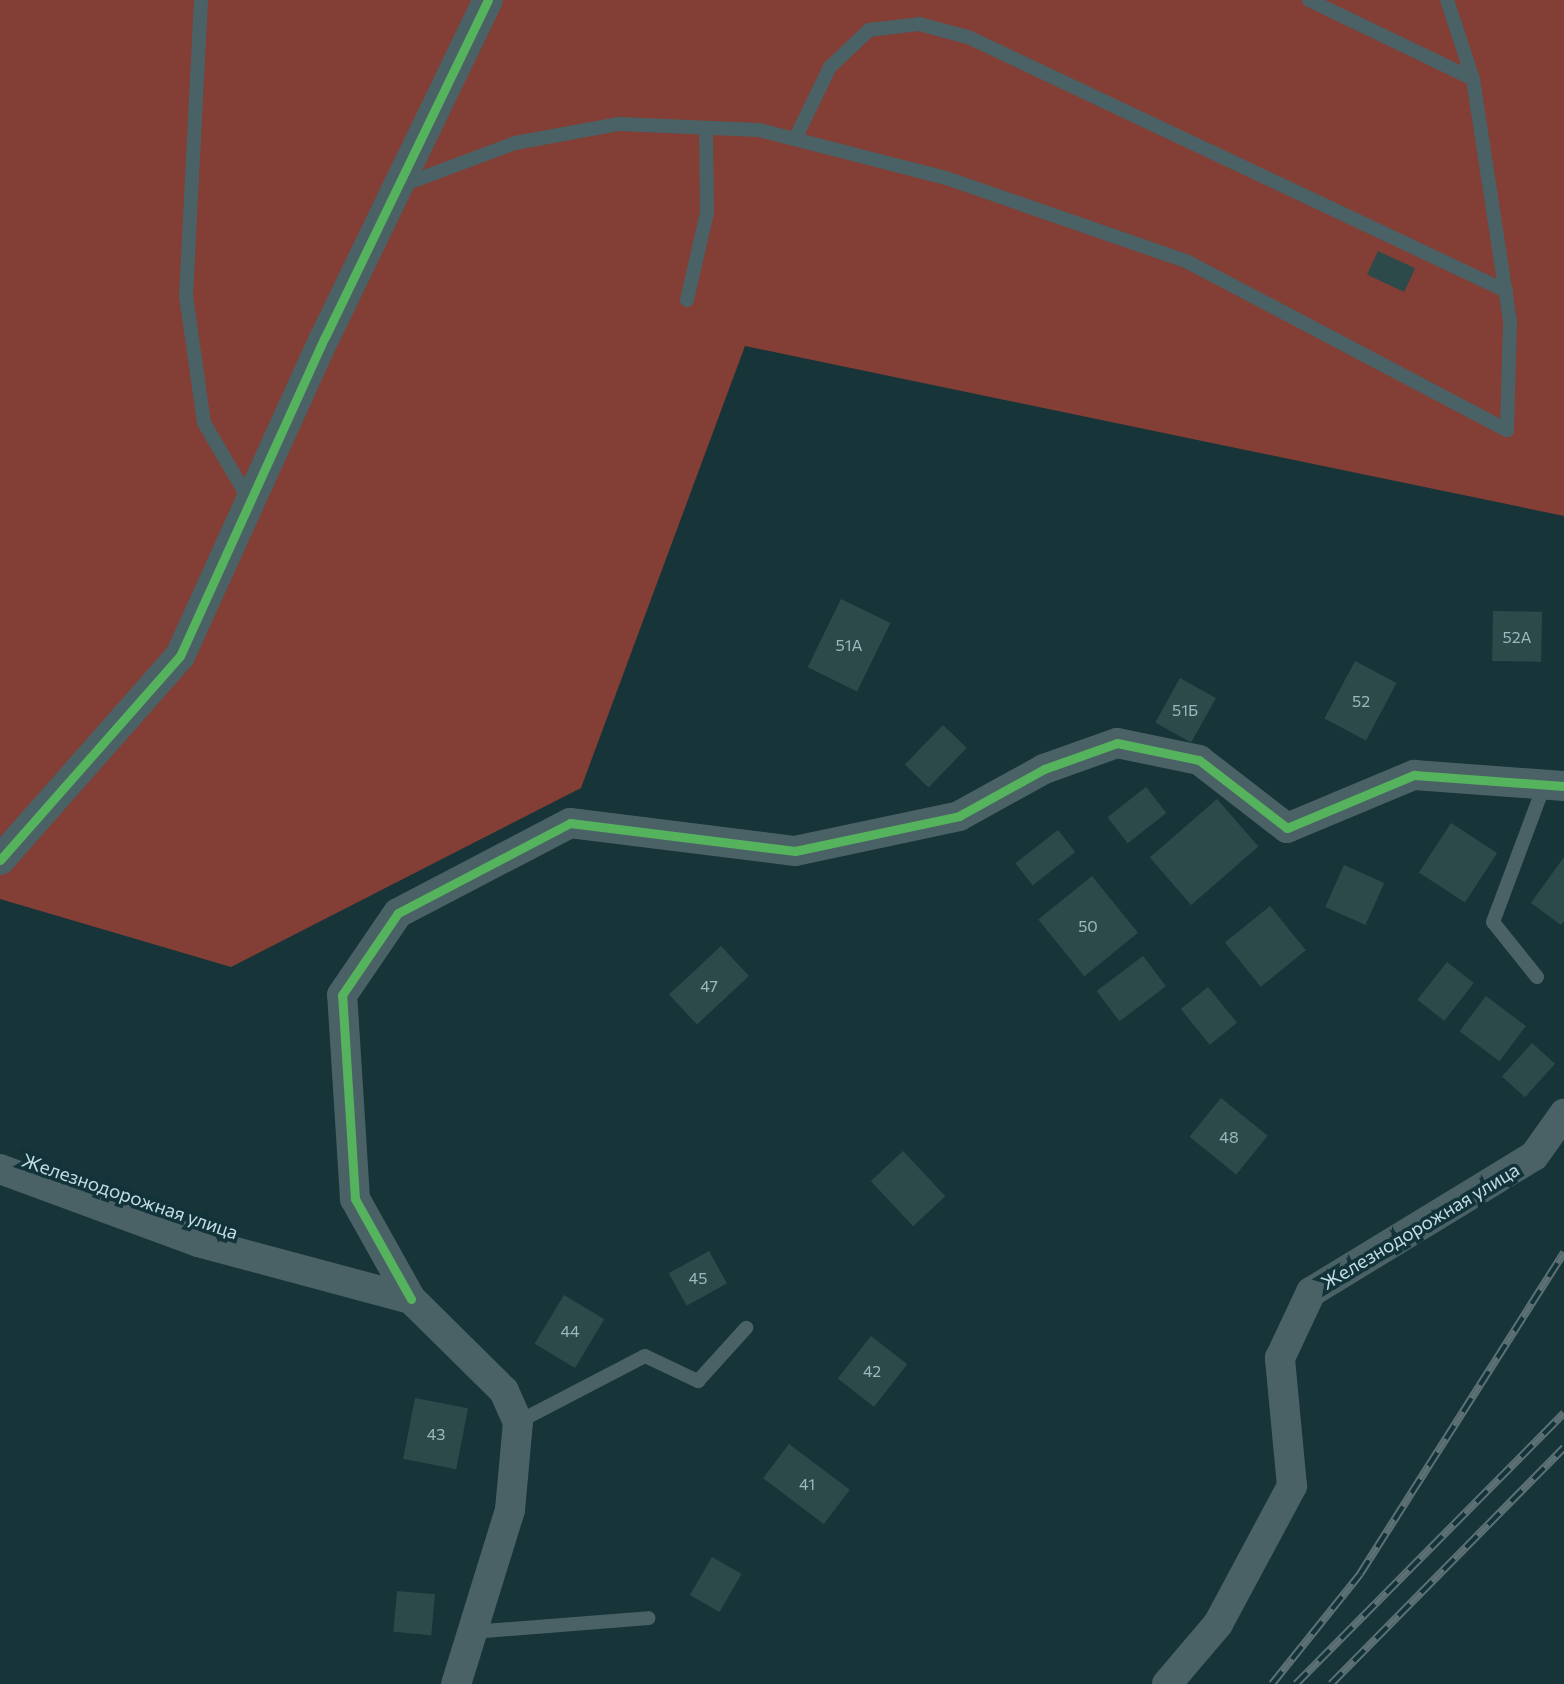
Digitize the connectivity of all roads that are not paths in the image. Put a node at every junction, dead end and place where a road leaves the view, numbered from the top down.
1 (201, 0) edge
2 (488, 0) edge
3 (1308, 0) edge
4 (1447, 0) edge
5 (1473, 79) junction
6 (706, 128) junction
7 (795, 139) junction
8 (398, 187) junction
9 (1506, 291) junction
10 (687, 300) dead end
11 (250, 501) junction
12 (1555, 784) edge
13 (0, 860) edge
14 (1537, 977) dead end
15 (1564, 1114) edge
16 (0, 1169) edge
17 (411, 1299) junction
18 (746, 1328) dead end
19 (518, 1422) junction
20 (648, 1618) dead end
21 (472, 1632) junction
22 (456, 1684) edge
23 (1167, 1684) edge

1 - 11 lane
2 - 8 street
3 - 5 lane
4 - 5 lane
5 - 9 lane
6 - 7 lane
6 - 8 lane
6 - 10 lane
7 - 9 lane
7 - 9 lane
8 - 11 street
11 - 13 street
12 - 14 lane
12 - 17 street, Железнодорожная улица
15 - 23 street, Железнодорожная улица
16 - 17 street, Железнодорожная улица
17 - 19 street, Железнодорожная улица
18 - 19 lane
19 - 21 street
20 - 21 lane
21 - 22 street

